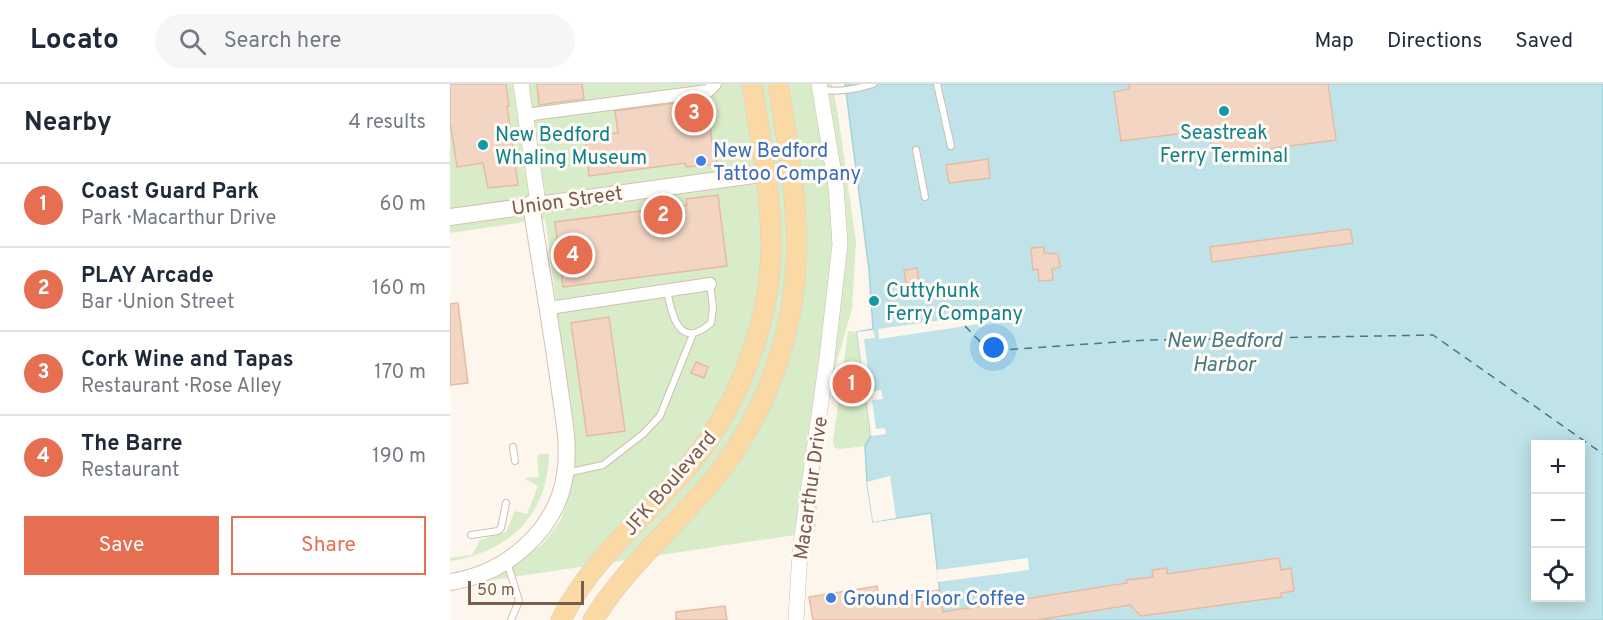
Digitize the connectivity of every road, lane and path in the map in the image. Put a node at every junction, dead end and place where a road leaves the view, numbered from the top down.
1 (521, 84) edge
2 (715, 84) edge
3 (752, 84) edge
4 (778, 84) edge
5 (873, 84) edge
6 (937, 84) edge
7 (819, 86) edge
8 (525, 115) junction
9 (951, 146) dead end
10 (916, 150) dead end
11 (790, 170) junction
12 (765, 173) junction
13 (925, 197) dead end
14 (534, 204) junction
15 (450, 217) edge
16 (710, 284) joint
17 (667, 291) junction
18 (549, 308) junction
19 (693, 334) junction
20 (513, 447) dead end
21 (515, 461) dead end
22 (565, 473) junction
23 (506, 503) dead end
24 (471, 535) dead end
25 (507, 562) junction
26 (450, 582) edge
27 (512, 620) edge
28 (561, 620) edge
29 (593, 620) edge
30 (796, 620) edge

1 - 8 street
2 - 8 street
3 - 12 main road, JFK Boulevard
4 - 11 main road, JFK Boulevard
5 - 7 lane
6 - 9 lane
7 - 30 street, Macarthur Drive
8 - 14 street
10 - 13 lane
11 - 12 main road, Union Street
11 - 29 main road, JFK Boulevard
12 - 14 main road, Union Street
12 - 28 main road, JFK Boulevard
14 - 15 main road, Union Street
14 - 18 main road
16 - 17 street
16 - 19 lane
17 - 18 street
17 - 19 lane
18 - 22 main road
19 - 22 lane
20 - 21 lane
22 - 25 main road
23 - 24 lane
25 - 26 main road
25 - 27 lane

